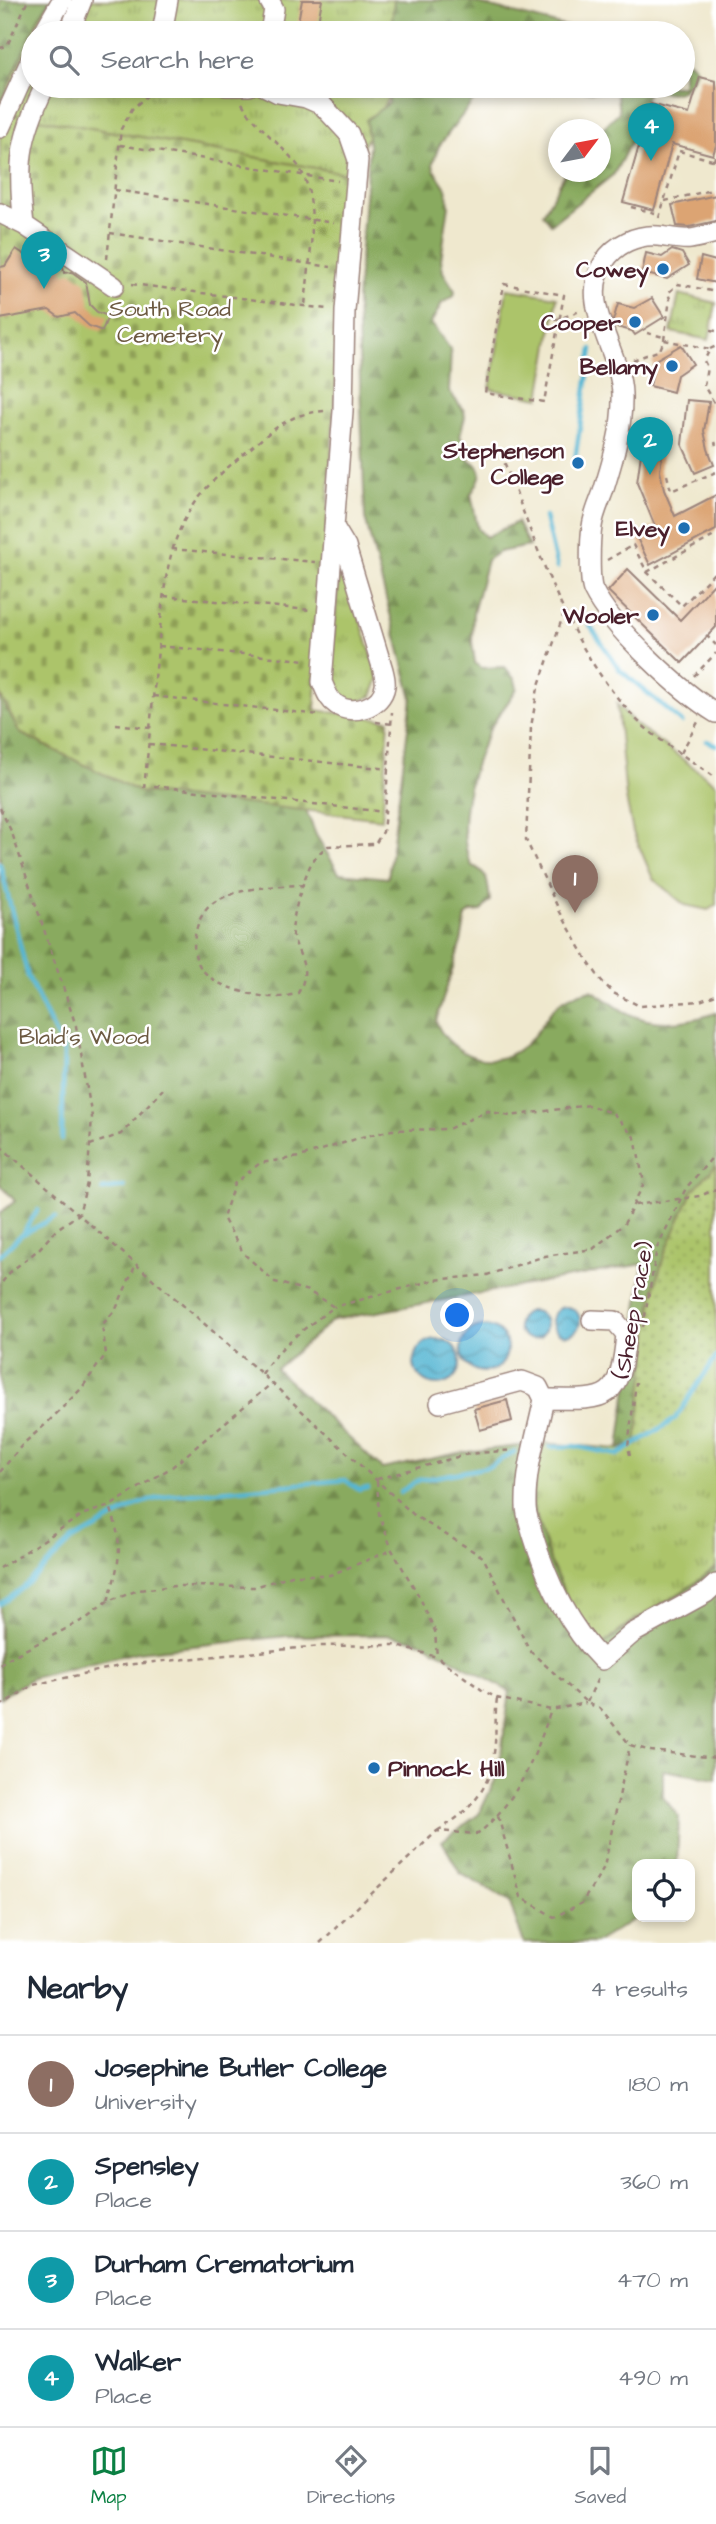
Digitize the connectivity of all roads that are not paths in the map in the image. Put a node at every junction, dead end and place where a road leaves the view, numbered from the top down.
1 (62, 0) edge
2 (82, 0) edge
3 (168, 0) edge
4 (269, 0) edge
5 (50, 21) edge
6 (74, 21) edge
7 (164, 21) edge
8 (272, 21) edge
9 (21, 82) edge
10 (39, 98) edge
11 (306, 98) edge
12 (0, 128) edge
13 (0, 213) edge
14 (24, 225) junction
15 (716, 233) edge
16 (110, 283) road end
17 (334, 527) junction
18 (712, 710) edge
19 (592, 1320) dead end
20 (544, 1399) junction
21 (440, 1403) dead end
22 (716, 1584) edge

1 - 5 lane
2 - 6 lane
3 - 7 lane
4 - 8 lane
9 - 12 lane
10 - 14 lane
11 - 17 lane
13 - 14 lane
14 - 16 lane
15 - 18 lane
17 - 17 lane
19 - 20 lane
20 - 21 lane
20 - 22 lane

